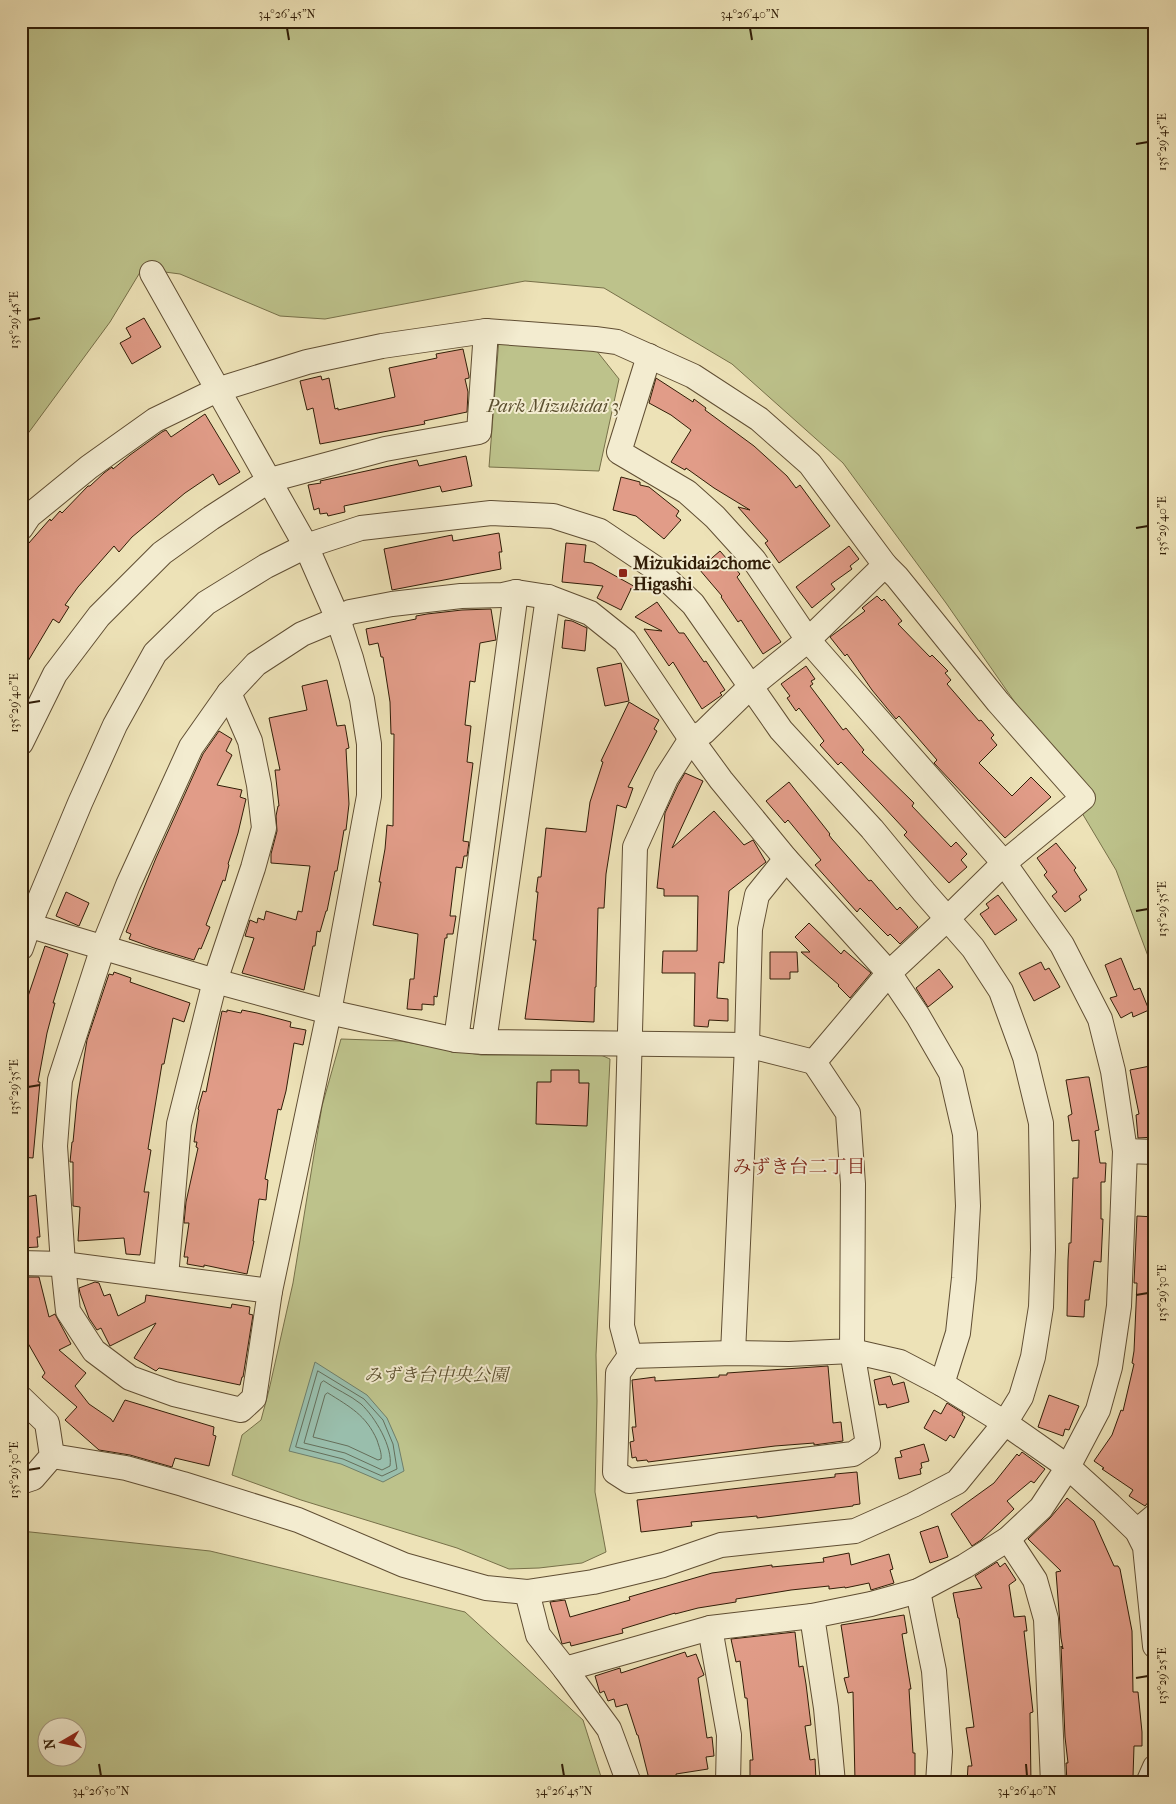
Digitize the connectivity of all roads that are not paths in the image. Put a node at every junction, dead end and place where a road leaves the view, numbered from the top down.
1 (152, 273) dead end
2 (486, 331) junction
3 (649, 356) junction
4 (217, 390) junction
5 (270, 480) junction
6 (21, 528) edge
7 (306, 546) junction
8 (885, 565) junction
9 (516, 592) junction
10 (548, 597) junction
11 (338, 619) junction
12 (808, 640) junction
13 (750, 687) junction
14 (229, 694) junction
15 (691, 739) junction
16 (21, 742) edge
17 (786, 859) junction
18 (1004, 863) junction
19 (948, 919) junction
20 (25, 924) edge
21 (103, 947) junction
22 (21, 948) edge
23 (889, 973) junction
24 (214, 981) junction
25 (329, 1012) junction
26 (456, 1040) junction
27 (484, 1042) junction
28 (630, 1043) junction
29 (748, 1045) junction
30 (814, 1062) junction
31 (1125, 1151) junction
32 (1155, 1152) edge
33 (21, 1263) edge
34 (63, 1264) junction
35 (166, 1277) junction
36 (270, 1290) junction
37 (852, 1351) junction
38 (733, 1353) junction
39 (630, 1356) junction
40 (942, 1384) junction
41 (21, 1398) edge
42 (1005, 1423) junction
43 (52, 1456) junction
44 (1068, 1467) junction
45 (21, 1482) edge
46 (1155, 1516) edge
47 (1136, 1531) junction
48 (1008, 1539) junction
49 (918, 1591) junction
50 (527, 1592) junction
51 (812, 1616) junction
52 (710, 1628) junction
53 (1155, 1646) edge
54 (566, 1668) junction
55 (1155, 1767) edge
56 (629, 1783) edge
57 (728, 1783) edge
58 (833, 1783) edge
59 (938, 1783) edge
60 (1053, 1783) edge
61 (1148, 1783) edge

1 - 4 street
2 - 3 street
2 - 4 street
2 - 5 street
3 - 8 street
3 - 12 street
4 - 5 street
4 - 6 street
5 - 7 street
5 - 16 street
7 - 11 street
7 - 13 street
7 - 20 street
8 - 12 street
8 - 18 street
9 - 10 street
9 - 11 street
9 - 26 street
10 - 15 street
10 - 27 street
11 - 14 street
11 - 25 street
12 - 13 street
12 - 18 street
13 - 15 street
13 - 19 street
14 - 21 street
14 - 24 street
15 - 17 street
15 - 28 street
17 - 23 street
17 - 29 street
18 - 19 street
18 - 31 street
19 - 23 street
19 - 42 street
20 - 21 street
20 - 22 street
21 - 24 street
21 - 34 street
23 - 30 street
23 - 40 street
24 - 25 street
24 - 35 street
25 - 26 street
25 - 36 street
26 - 27 street
27 - 28 street
28 - 29 street
28 - 39 street
29 - 30 street
29 - 38 street
30 - 37 street
31 - 32 street
31 - 44 street
33 - 34 street
34 - 35 street
34 - 36 street
35 - 36 street
37 - 38 street
37 - 39 street
37 - 40 street
38 - 39 street
40 - 42 street
41 - 43 street
42 - 44 street
42 - 50 street
43 - 45 street
43 - 50 street
44 - 47 street
44 - 48 street
46 - 47 street
47 - 53 street
48 - 49 street
48 - 60 street
49 - 51 street
49 - 59 street
50 - 54 street
51 - 52 street
51 - 58 street
52 - 54 street
52 - 57 street
54 - 56 street
55 - 61 street

